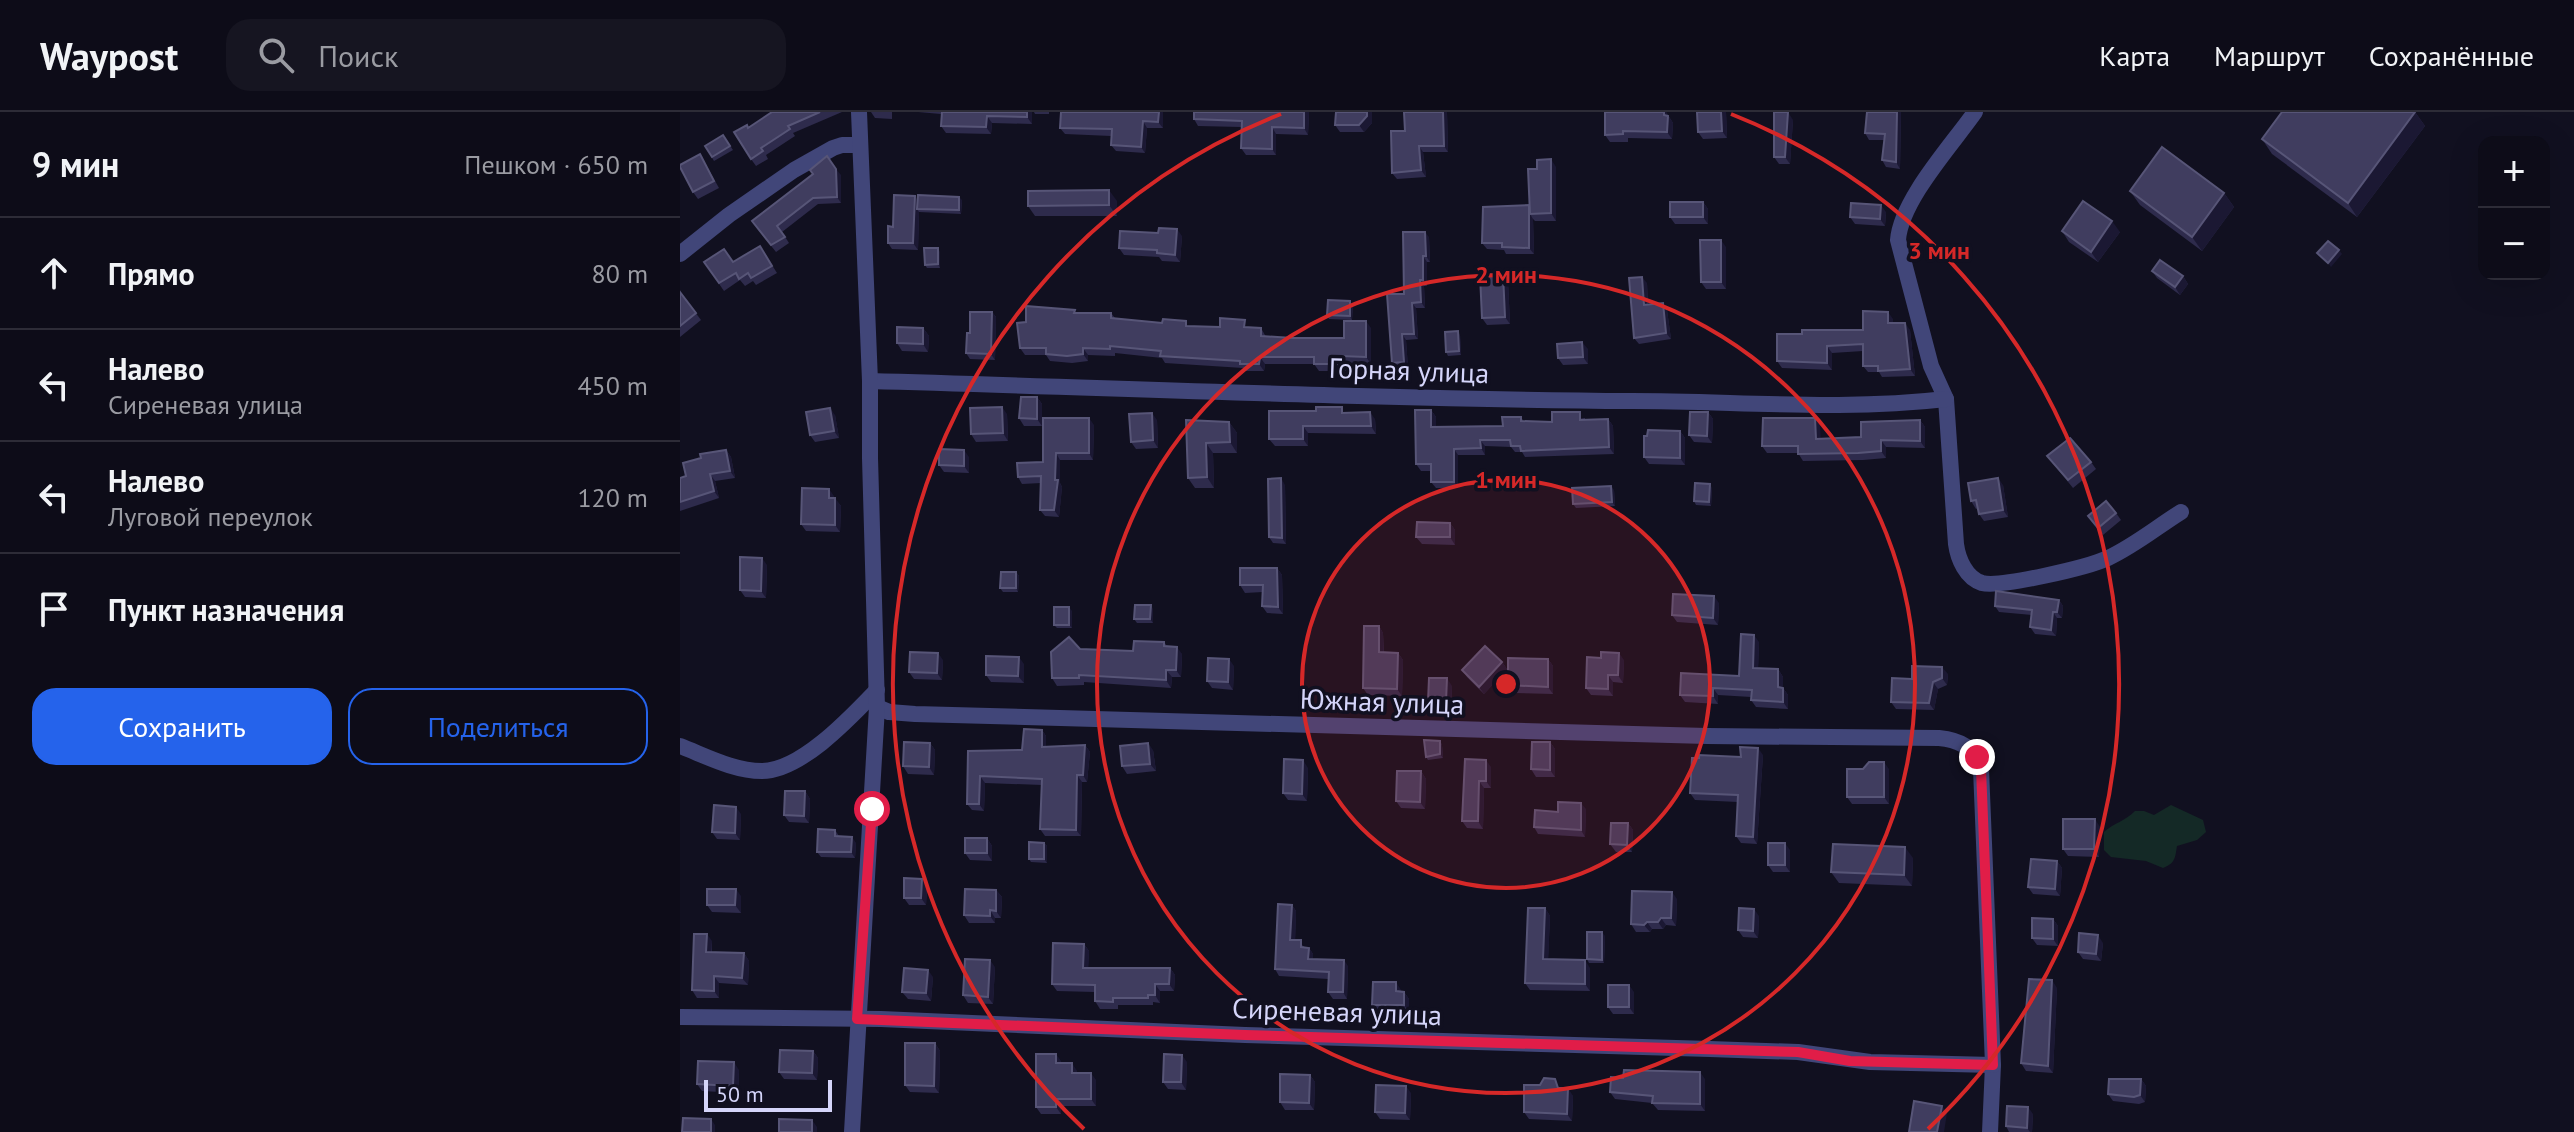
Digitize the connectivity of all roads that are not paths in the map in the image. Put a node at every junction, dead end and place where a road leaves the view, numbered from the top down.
1 (859, 112) edge
2 (1975, 112) edge
3 (860, 145) junction
4 (680, 254) edge
5 (870, 381) junction
6 (1946, 399) junction
7 (2181, 512) dead end
8 (877, 699) junction
9 (680, 746) edge
10 (680, 1017) edge
11 (857, 1019) junction
12 (1993, 1065) junction
13 (852, 1132) edge
14 (1990, 1132) edge

1 - 3 street
2 - 6 street
3 - 4 street
3 - 5 street
5 - 6 street, Горная улица
5 - 8 street
6 - 7 street
8 - 9 street
8 - 11 street
8 - 12 street, Южная улица
10 - 11 street, Сиреневая улица
11 - 12 street, Сиреневая улица
11 - 13 street
12 - 14 street

